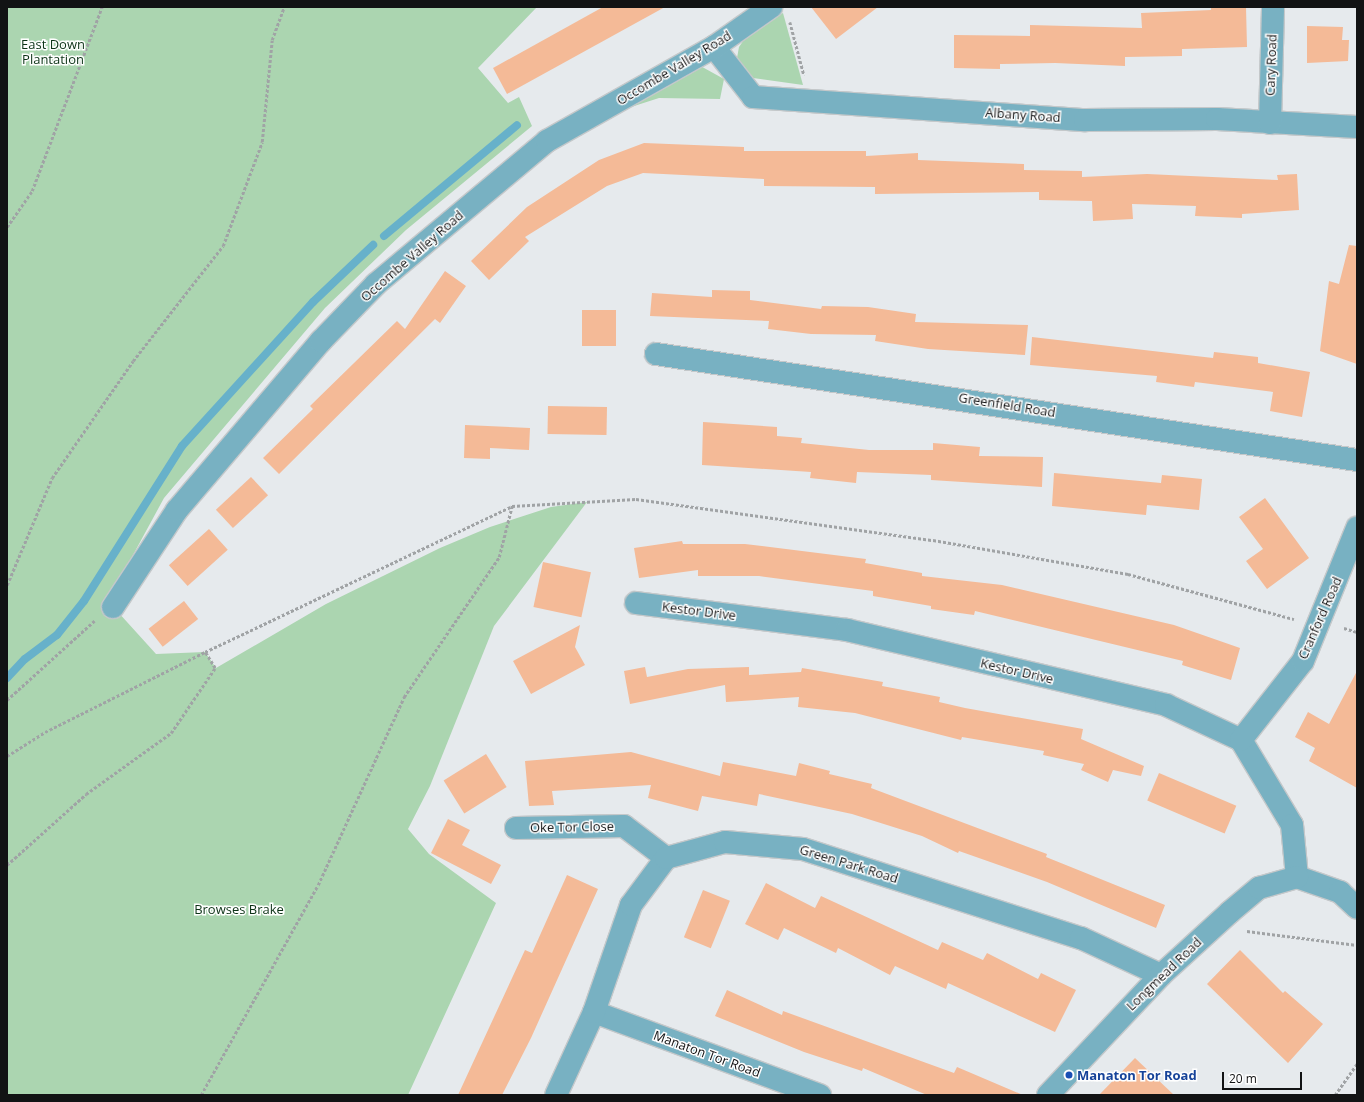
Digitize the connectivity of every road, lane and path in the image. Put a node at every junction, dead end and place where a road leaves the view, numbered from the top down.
1 (102, 7) edge
2 (284, 7) edge
3 (771, 7) edge
4 (1273, 7) edge
5 (789, 19) dead end
6 (714, 47) junction
7 (804, 75) dead end
8 (1270, 123) junction
9 (1357, 127) edge
10 (7, 227) edge
11 (656, 354) dead end
12 (1357, 460) edge
13 (512, 506) dead end
14 (1357, 528) edge
15 (7, 585) edge
16 (636, 603) dead end
17 (113, 607) joint
18 (205, 652) dead end
19 (7, 700) edge
20 (1241, 740) junction
21 (516, 828) dead end
22 (666, 858) junction
23 (7, 865) edge
24 (1297, 877) junction
25 (1357, 908) edge
26 (1225, 916) junction
27 (1357, 945) edge
28 (1161, 974) junction
29 (594, 1012) junction
30 (1357, 1064) edge
31 (201, 1095) edge
32 (556, 1095) edge
33 (820, 1095) edge
34 (1048, 1095) edge
35 (1335, 1095) edge

1 - 10 path
2 - 15 path
3 - 6 street, Occombe Valley Road
4 - 8 street, Cary Road
5 - 7 path
6 - 8 street, Albany Road
6 - 17 street, Occombe Valley Road
8 - 9 street, Albany Road
11 - 12 street, Greenfield Road
13 - 31 path
14 - 20 street, Cranford Road
16 - 20 street, Kestor Drive
17 - 19 path
18 - 23 path
20 - 24 street
21 - 22 street, Oke Tor Close
22 - 28 street, Green Park Road
22 - 29 street
24 - 25 street
24 - 26 street, Longmead Road
26 - 27 path
26 - 28 street, Longmead Road
28 - 34 street, Longmead Road
29 - 32 street
29 - 33 street, Manaton Tor Road
30 - 35 path

